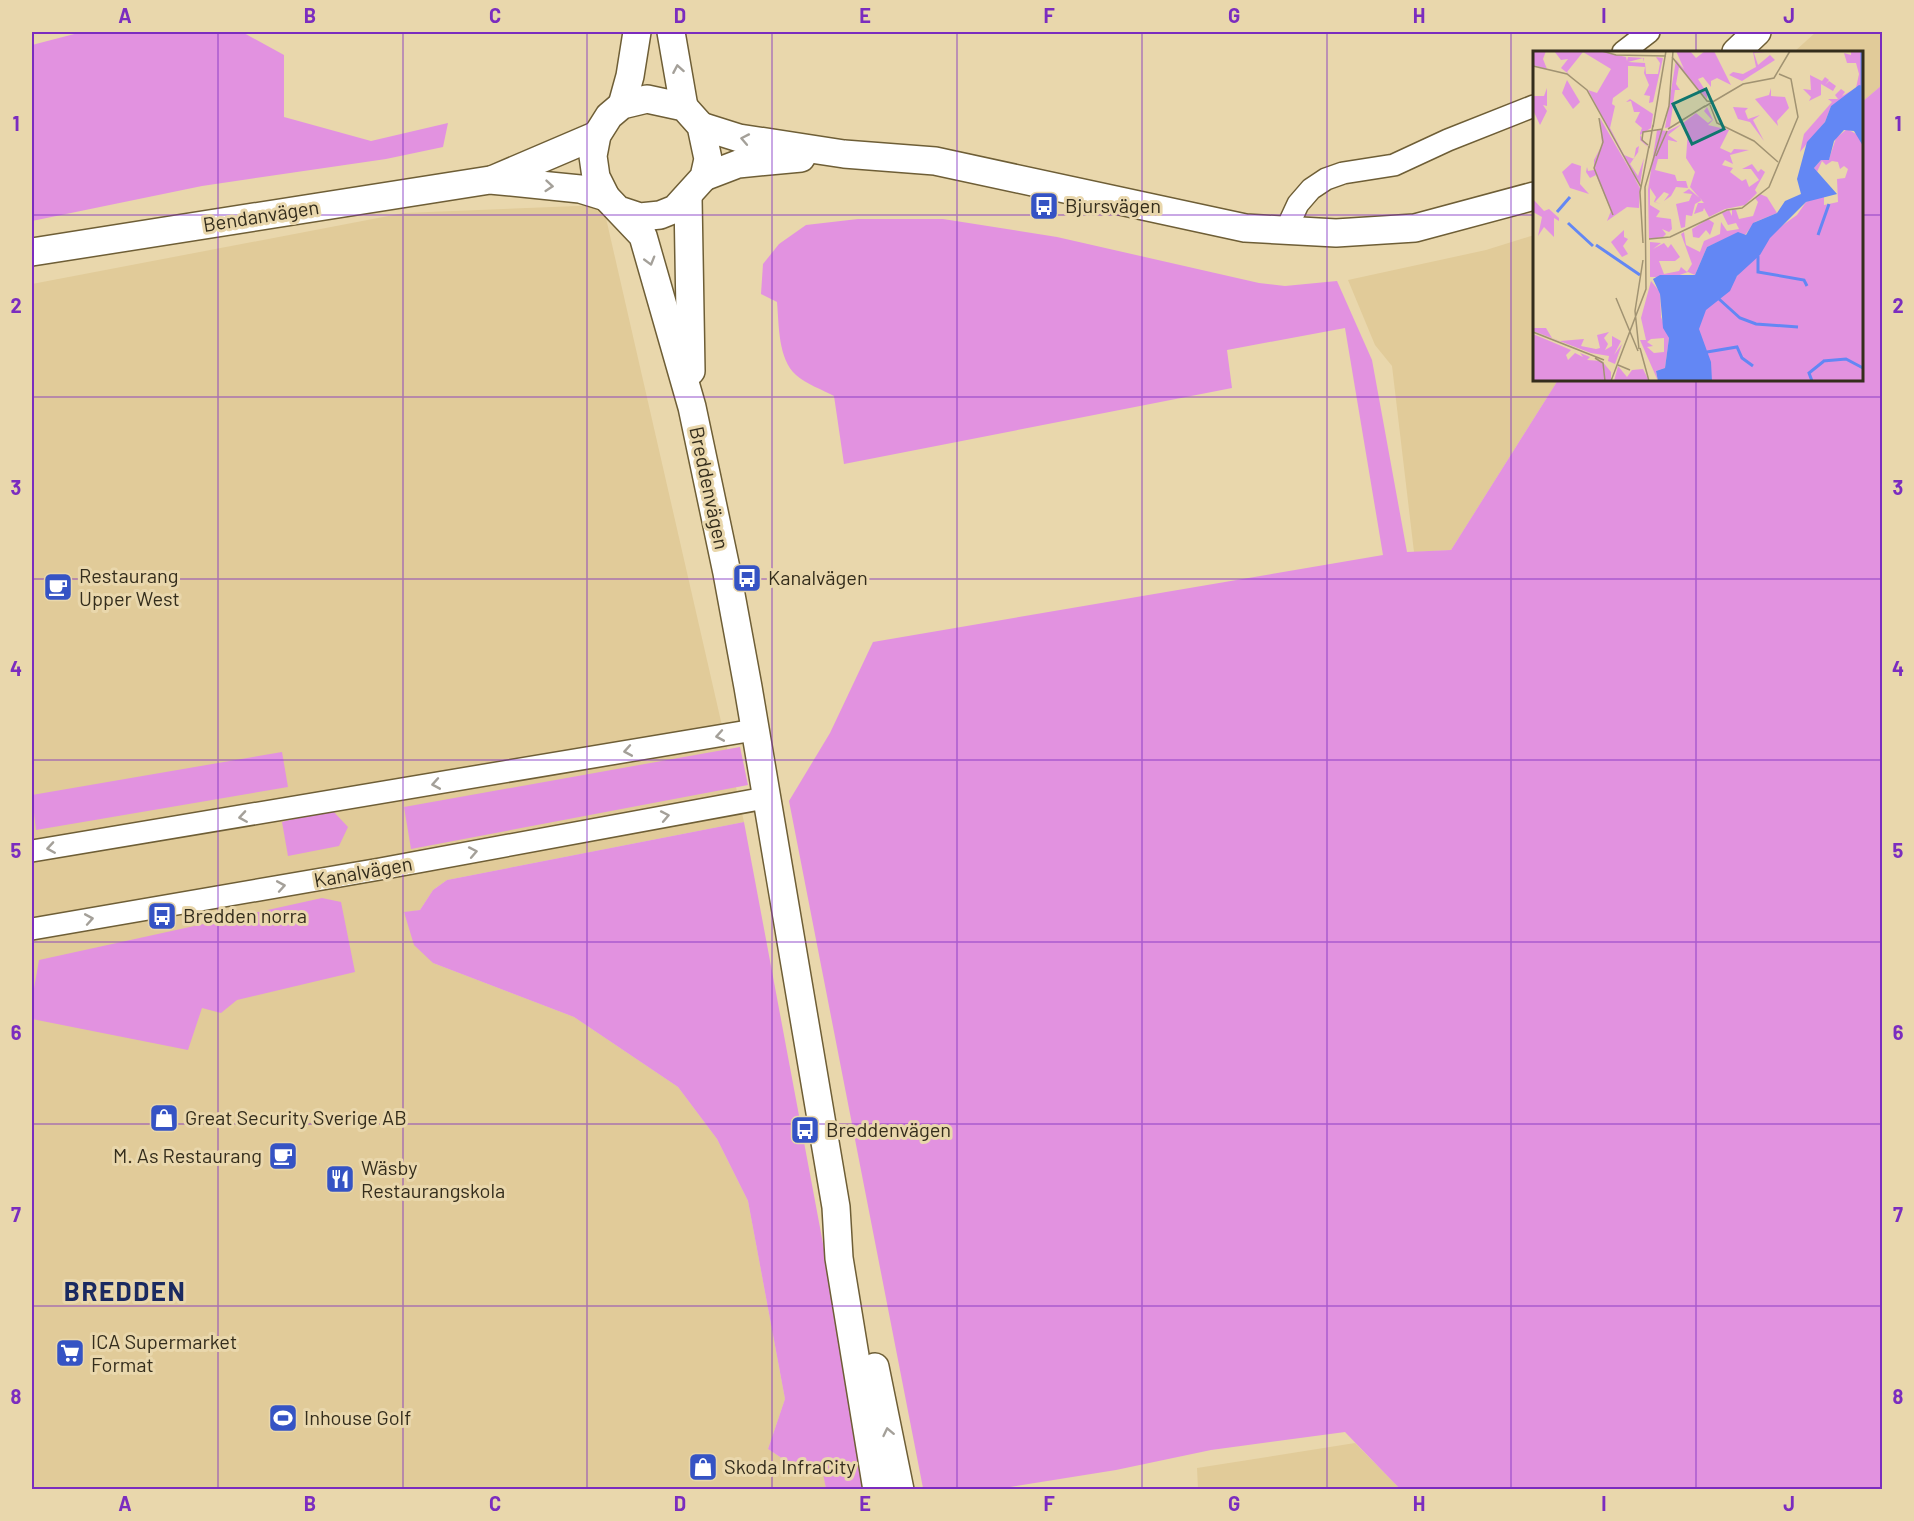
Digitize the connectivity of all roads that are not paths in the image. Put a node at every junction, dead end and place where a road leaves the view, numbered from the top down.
1 (637, 32) edge
2 (671, 32) edge
3 (1649, 32) edge
4 (1757, 32) edge
5 (1624, 51) edge
6 (1737, 51) edge
7 (622, 105) junction
8 (1533, 106) edge
9 (693, 117) junction
10 (597, 135) junction
11 (844, 154) junction
12 (704, 177) junction
13 (490, 180) junction
14 (1533, 196) edge
15 (688, 198) junction
16 (614, 204) junction
17 (1285, 232) junction
18 (32, 252) edge
19 (692, 407) junction
20 (754, 730) junction
21 (765, 798) junction
22 (32, 851) edge
23 (32, 928) edge
24 (836, 1207) junction
25 (877, 1490) edge
26 (900, 1490) edge

1 - 7 street
9 -> 2 street
3 - 5 street
4 - 6 street
7 - 9 street
7 - 10 street
8 - 17 street
11 -> 9 street
9 - 12 street
10 - 13 street, Bendanvägen
10 - 16 street, Breddenvägen
11 - 12 street
11 - 17 street
12 - 15 street
13 -> 16 street, Bendanvägen
13 - 18 street, Bendanvägen
14 - 17 street
15 - 16 street
15 - 19 street, Breddenvägen
16 -> 19 street, Breddenvägen
19 - 20 street, Breddenvägen
20 - 21 street, Breddenvägen
20 -> 22 street
23 -> 21 street, Kanalvägen
21 - 24 street, Breddenvägen
24 - 25 street, Breddenvägen
26 -> 24 street, Breddenvägen

